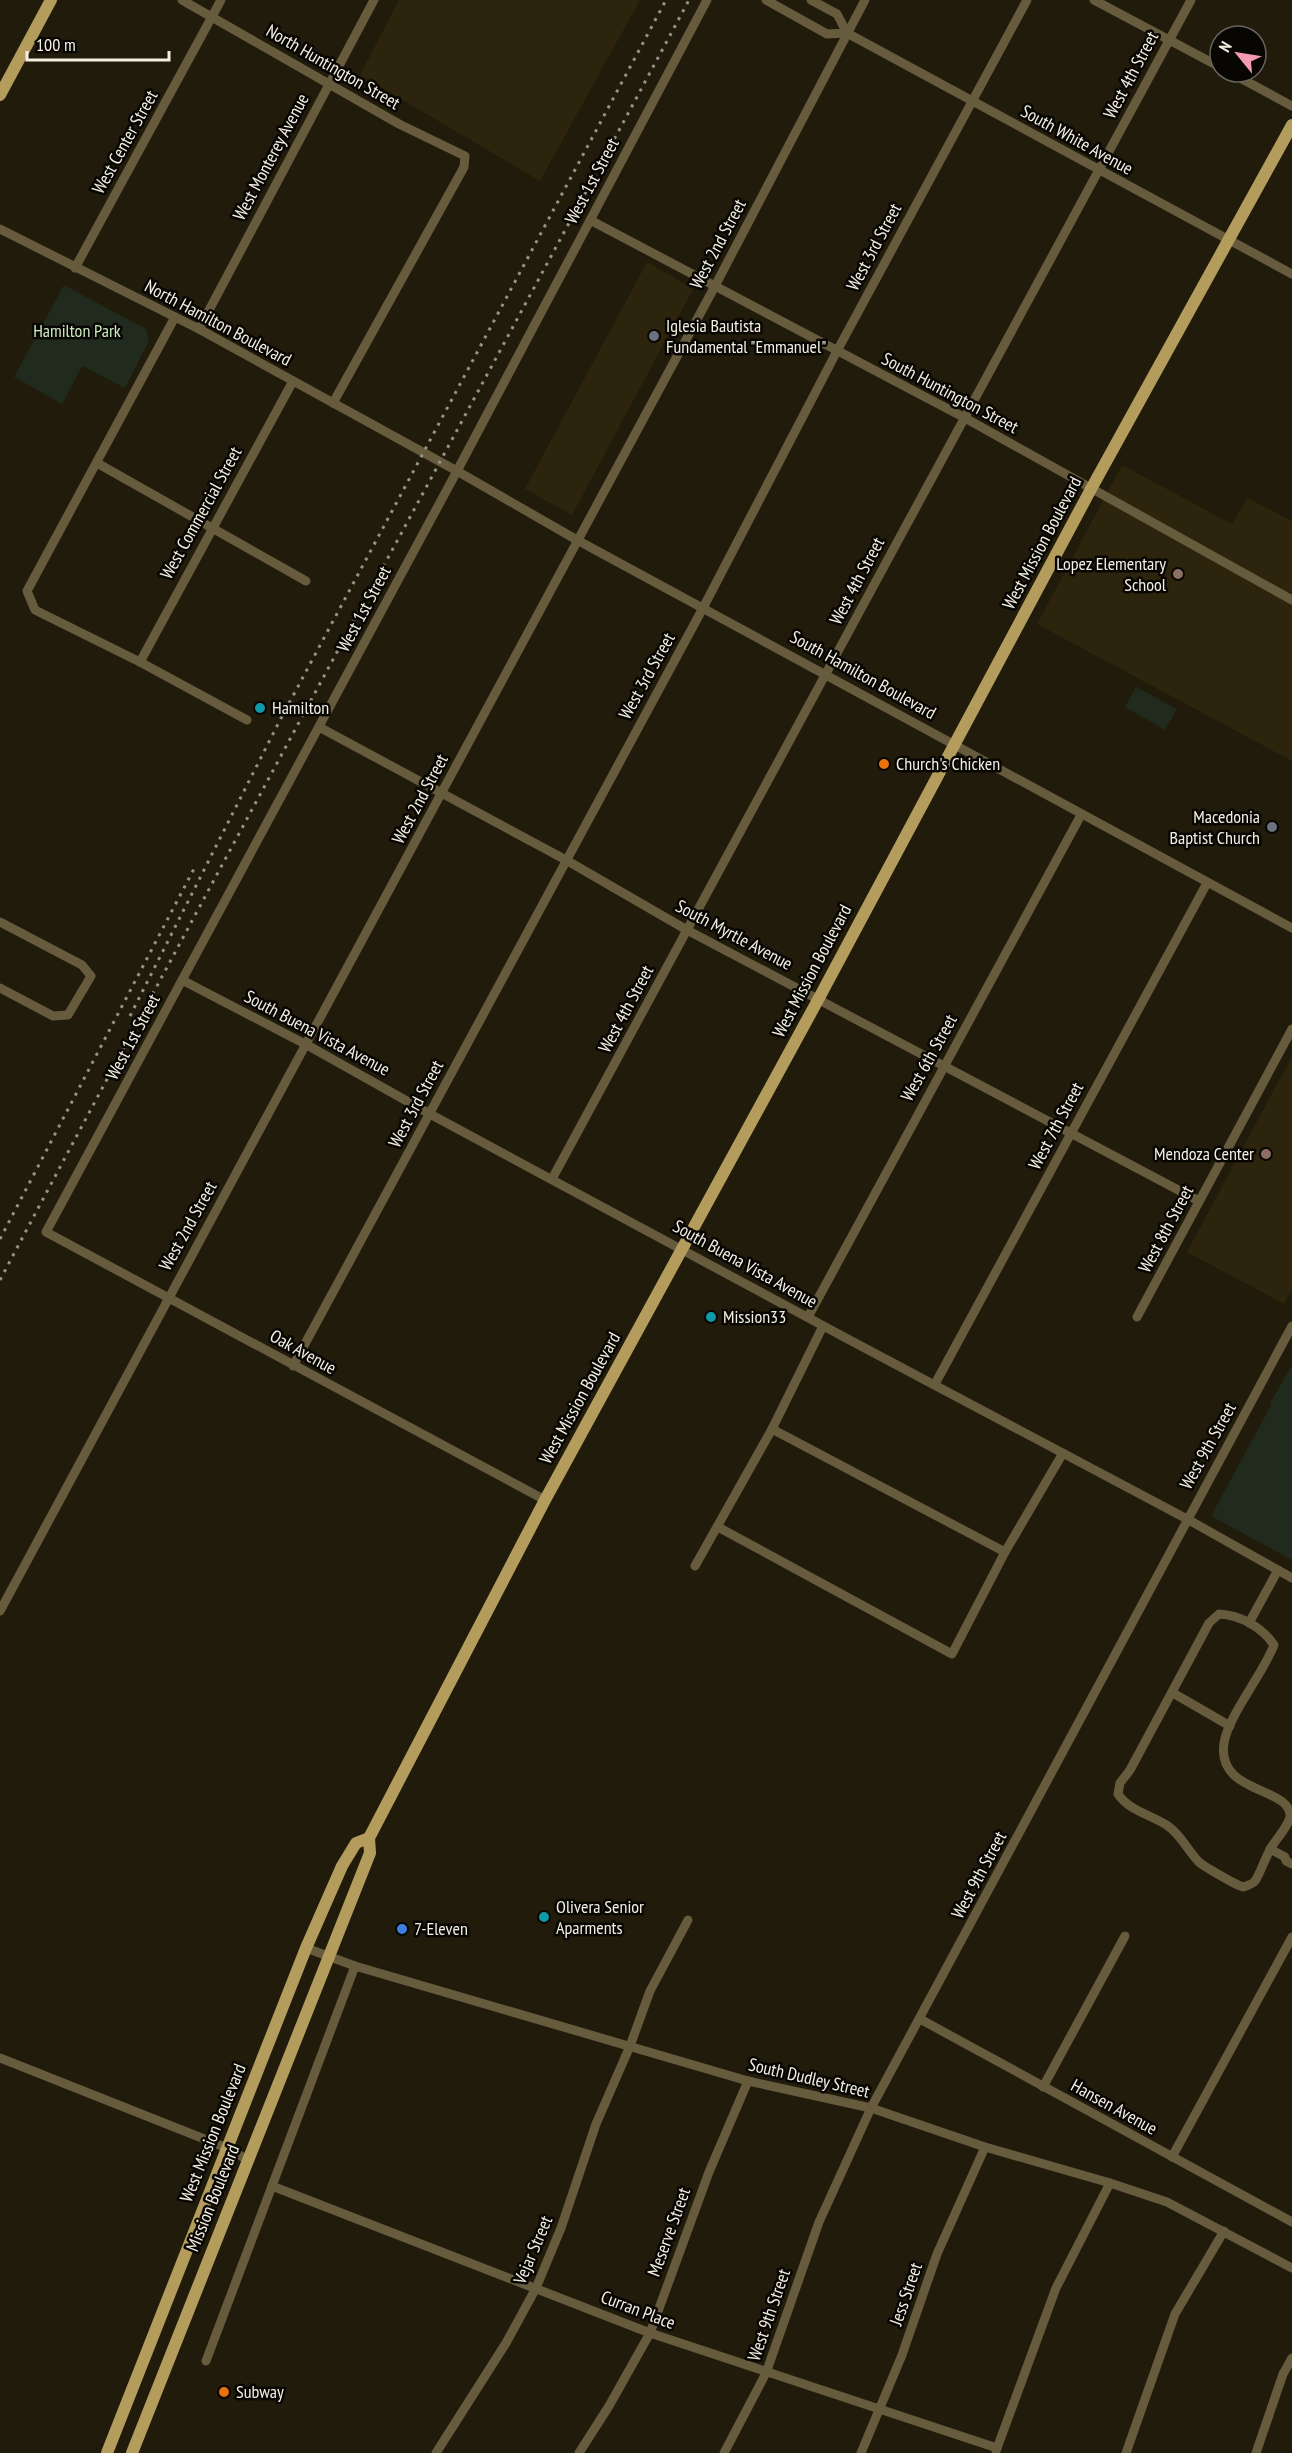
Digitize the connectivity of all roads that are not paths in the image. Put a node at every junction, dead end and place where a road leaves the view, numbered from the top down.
1 (51, 0) edge
2 (182, 0) edge
3 (221, 0) edge
4 (374, 0) edge
5 (707, 0) edge
6 (766, 0) edge
7 (811, 0) edge
8 (865, 0) edge
9 (1027, 0) edge
10 (1094, 0) edge
11 (1191, 0) edge
12 (212, 16) junction
13 (847, 33) junction
14 (1169, 40) junction
15 (1208, 61) edge
16 (328, 83) junction
17 (1251, 84) edge
18 (0, 94) edge
19 (971, 101) junction
20 (1292, 106) edge
21 (1292, 125) edge
22 (1099, 170) junction
23 (590, 220) junction
24 (0, 230) edge
25 (1228, 240) junction
26 (75, 268) junction
27 (1292, 274) edge
28 (715, 286) junction
29 (175, 317) junction
30 (200, 329) junction
31 (837, 351) junction
32 (293, 381) junction
33 (333, 403) junction
34 (964, 418) junction
35 (419, 450) joint
36 (97, 463) junction
37 (457, 471) junction
38 (1091, 489) junction
39 (212, 526) junction
40 (577, 540) junction
41 (306, 581) dead end
42 (1292, 600) edge
43 (703, 608) junction
44 (140, 662) junction
45 (826, 674) junction
46 (247, 720) dead end
47 (319, 727) junction
48 (954, 744) junction
49 (442, 792) junction
50 (1081, 815) junction
51 (566, 860) junction
52 (1207, 883) junction
53 (0, 922) edge
54 (1292, 927) edge
55 (687, 930) junction
56 (182, 980) junction
57 (0, 988) edge
58 (819, 998) junction
59 (1292, 1029) edge
60 (307, 1045) junction
61 (943, 1065) junction
62 (430, 1113) junction
63 (1071, 1132) junction
64 (552, 1179) junction
65 (1199, 1201) junction
66 (46, 1232) joint
67 (683, 1249) junction
68 (168, 1297) junction
69 (808, 1317) junction
70 (1137, 1317) dead end
71 (823, 1326) junction
72 (1292, 1326) edge
73 (292, 1366) junction
74 (935, 1384) junction
75 (772, 1429) junction
76 (1063, 1453) junction
77 (545, 1500) junction
78 (1187, 1519) junction
79 (718, 1527) junction
80 (1005, 1552) junction
81 (695, 1566) dead end
82 (1278, 1570) junction
83 (1292, 1578) edge
84 (0, 1611) edge
85 (1249, 1623) junction
86 (1173, 1693) junction
87 (1230, 1726) junction
88 (369, 1838) junction
89 (1270, 1849) junction
90 (1290, 1859) edge
91 (688, 1920) dead end
92 (1125, 1936) dead end
93 (1292, 1937) edge
94 (306, 1948) junction
95 (328, 1956) junction
96 (355, 1966) junction
97 (920, 2019) junction
98 (630, 2046) junction
99 (0, 2058) edge
100 (748, 2081) junction
101 (1043, 2087) junction
102 (871, 2108) junction
103 (985, 2147) junction
104 (227, 2148) junction
105 (1172, 2157) junction
106 (248, 2160) junction
107 (1110, 2183) junction
108 (272, 2186) junction
109 (1292, 2222) edge
110 (1224, 2231) junction
111 (1292, 2268) edge
112 (536, 2288) junction
113 (650, 2333) junction
114 (1292, 2358) edge
115 (206, 2361) dead end
116 (766, 2373) junction
117 (881, 2410) junction
118 (996, 2451) edge
119 (107, 2453) edge
120 (132, 2453) edge
121 (436, 2453) edge
122 (579, 2453) edge
123 (724, 2453) edge
124 (861, 2453) edge
125 (1126, 2453) edge
126 (1256, 2453) edge

1 - 18 main road
2 - 12 street, North Huntington Street
3 - 12 street, West Center Street
4 - 16 street, West Monterey Avenue
5 - 23 street, West 1st Street
6 - 13 street, South White Avenue
7 - 13 street, South White Avenue
8 - 13 street, West 2nd Street
9 - 19 street, West 3rd Street
10 - 14 street
11 - 14 street, West 4th Street
12 - 16 street, North Huntington Street
12 - 26 street, West Center Street
13 - 19 street, South White Avenue
13 - 28 street, West 2nd Street
14 - 15 street
14 - 22 street, West 4th Street
16 - 30 street, West Monterey Avenue
16 - 33 street, North Huntington Street
17 - 20 street
19 - 22 street, South White Avenue
19 - 31 street, West 3rd Street
21 - 25 main road, West Mission Boulevard
22 - 25 street, South White Avenue
22 - 34 street, West 4th Street
23 - 28 street, South Huntington Street
23 - 37 street, West 1st Street
24 - 26 street, North Hamilton Boulevard
25 - 27 street, South White Avenue
25 - 38 main road, West Mission Boulevard
26 - 29 street, North Hamilton Boulevard
28 - 31 street, South Huntington Street
28 - 40 street, West 2nd Street
29 - 30 street, North Hamilton Boulevard
29 - 36 street
30 - 32 street, North Hamilton Boulevard
31 - 34 street, South Huntington Street
31 - 43 street, West 3rd Street
32 - 33 street, North Hamilton Boulevard
32 - 39 street, West Commercial Street
33 - 35 street, North Hamilton Boulevard
34 - 38 street, South Huntington Street
34 - 45 street, West 4th Street
35 - 37 street, South Hamilton Boulevard
36 - 39 street
36 - 44 street
37 - 40 street, South Hamilton Boulevard
37 - 47 street, West 1st Street
38 - 42 street, South Huntington Street
38 - 48 main road, West Mission Boulevard
39 - 41 street
39 - 44 street, West Commercial Street
40 - 43 street, South Hamilton Boulevard
40 - 49 street, West 2nd Street
43 - 45 street, South Hamilton Boulevard
43 - 51 street, West 3rd Street
44 - 46 street
45 - 48 street, South Hamilton Boulevard
45 - 55 street, West 4th Street
47 - 49 street, South Myrtle Avenue
47 - 56 street, West 1st Street
48 - 50 street, South Hamilton Boulevard
48 - 58 main road, West Mission Boulevard
49 - 51 street, South Myrtle Avenue
49 - 60 street, West 2nd Street
50 - 52 street, South Hamilton Boulevard
50 - 61 street, West 6th Street
51 - 55 street, South Myrtle Avenue
51 - 62 street, West 3rd Street
52 - 54 street, South Hamilton Boulevard
52 - 63 street, West 7th Street
53 - 57 street
55 - 58 street, South Myrtle Avenue
55 - 64 street, West 4th Street
56 - 60 street, South Buena Vista Avenue
56 - 66 street, West 1st Street
58 - 61 street, South Myrtle Avenue
58 - 67 main road, West Mission Boulevard
59 - 65 street, West 8th Street
60 - 62 street, South Buena Vista Avenue
60 - 68 street, West 2nd Street
61 - 63 street, South Myrtle Avenue
61 - 69 street, West 6th Street
62 - 64 street, South Buena Vista Avenue
62 - 73 street, West 3rd Street
63 - 65 street, South Myrtle Avenue
63 - 74 street, West 7th Street
64 - 67 street, South Buena Vista Avenue
65 - 70 street, West 8th Street
66 - 68 street, Oak Avenue
67 - 69 street, South Buena Vista Avenue
67 - 77 main road, West Mission Boulevard
68 - 73 street, Oak Avenue
68 - 84 street, West 2nd Street
69 - 71 street, South Buena Vista Avenue
71 - 74 street, South Buena Vista Avenue
71 - 75 street
72 - 78 street, West 9th Street
73 - 77 street, Oak Avenue
74 - 76 street, South Buena Vista Avenue
75 - 79 street
75 - 80 street
76 - 78 street, South Buena Vista Avenue
76 - 80 street
77 - 88 main road, West Mission Boulevard
78 - 82 street, South Buena Vista Avenue
78 - 97 street, West 9th Street
79 - 80 street
79 - 81 street
82 - 83 street, South Buena Vista Avenue
82 - 85 street
85 - 86 street
85 - 87 street
86 - 87 street
86 - 89 street
87 - 89 street
88 - 94 main road, West Mission Boulevard
88 - 95 main road, West Mission Boulevard
89 - 90 street
91 - 98 street, Vejar Street
92 - 101 street
93 - 105 street
94 - 95 street, South Dudley Street
94 - 104 main road, West Mission Boulevard
95 - 96 street, South Dudley Street
95 - 106 main road, Mission Boulevard
96 - 98 street, South Dudley Street
96 - 108 street
97 - 101 street, Hansen Avenue
97 - 102 street, West 9th Street
98 - 100 street, South Dudley Street
98 - 112 street, Vejar Street
99 - 104 street
100 - 102 street, South Dudley Street
100 - 113 street, Meserve Street
101 - 105 street, Hansen Avenue
102 - 103 street, South Dudley Street
102 - 116 street, West 9th Street
103 - 107 street, South Dudley Street
103 - 117 street, Jess Street
104 - 106 street
104 - 119 main road, West Mission Boulevard
105 - 109 street, Hansen Avenue
106 - 120 main road, Mission Boulevard
107 - 110 street, South Dudley Street
107 - 118 street
108 - 112 street, Curran Place
108 - 115 street
110 - 111 street, South Dudley Street
110 - 125 street
112 - 113 street, Curran Place
112 - 121 street, Vejar Street
113 - 116 street, Curran Place
113 - 122 street, Meserve Street
114 - 126 street
116 - 117 street, Curran Place
116 - 123 street, West 9th Street
117 - 118 street, Curran Place
117 - 124 street, Jess Street

